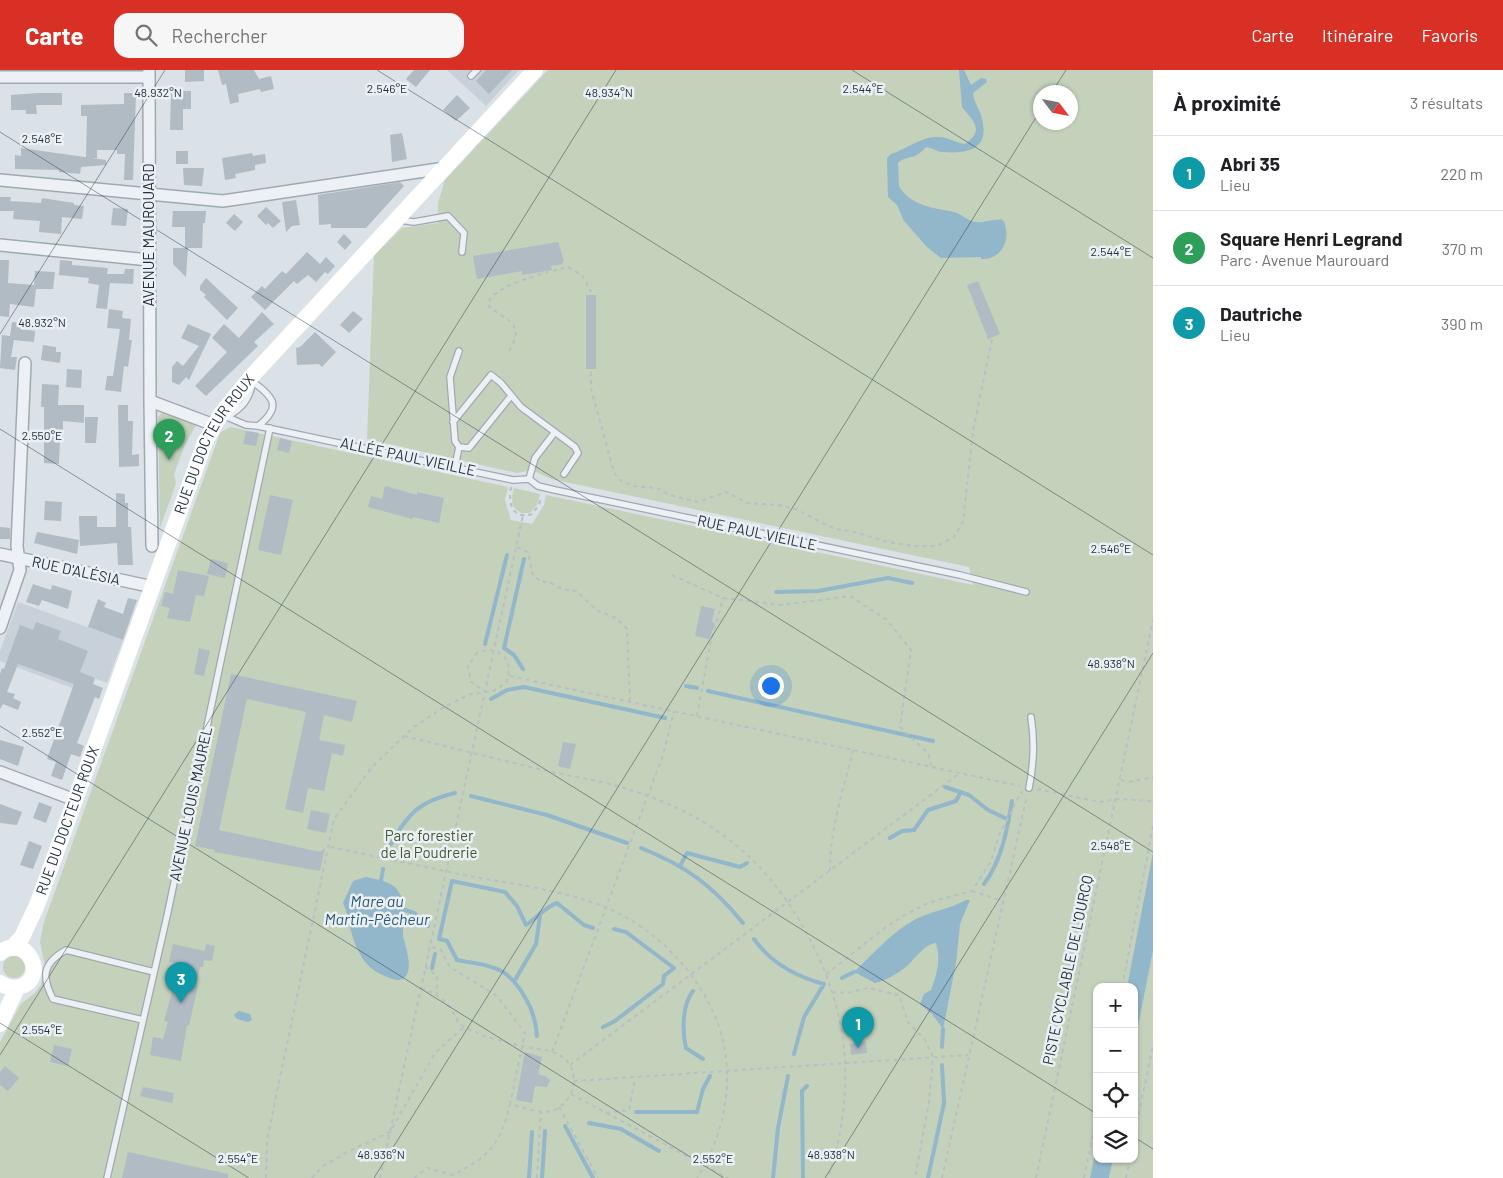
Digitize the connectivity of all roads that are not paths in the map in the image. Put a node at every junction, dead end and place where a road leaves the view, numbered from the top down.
1 (477, 70) edge
2 (535, 70) edge
3 (149, 74) edge
4 (471, 76) dead end
5 (0, 77) edge
6 (445, 168) junction
7 (0, 180) edge
8 (149, 194) junction
9 (397, 220) junction
10 (0, 245) edge
11 (462, 252) dead end
12 (149, 260) junction
13 (459, 350) dead end
14 (25, 363) dead end
15 (252, 380) junction
16 (511, 396) junction
17 (150, 401) junction
18 (221, 419) junction
19 (453, 422) junction
20 (258, 426) junction
21 (270, 428) junction
22 (555, 432) junction
23 (459, 447) junction
24 (455, 468) junction
25 (564, 474) dead end
26 (529, 480) junction
27 (555, 490) joint
28 (152, 546) dead end
29 (0, 554) edge
30 (19, 558) junction
31 (153, 587) junction
32 (1026, 592) dead end
33 (0, 628) edge
34 (1031, 717) dead end
35 (0, 772) edge
36 (1029, 788) road end
37 (75, 800) junction
38 (38, 905) junction
39 (6, 950) edge
40 (30, 955) junction
41 (154, 972) junction
42 (40, 973) junction
43 (0, 985) edge
44 (17, 988) junction
45 (0, 996) edge
46 (143, 1020) junction
47 (0, 1024) edge
48 (108, 1178) edge

1 - 4 lane
2 - 6 main road, RUE DU DOCTEUR ROUX
3 - 5 street
3 - 8 street, AVENUE MAUROUARD
6 - 8 street
6 - 9 main road, RUE DU DOCTEUR ROUX
7 - 8 street
8 - 12 street, AVENUE MAUROUARD
9 - 11 lane
9 - 15 main road, RUE DU DOCTEUR ROUX
10 - 12 street
12 - 17 street, AVENUE MAUROUARD
13 - 19 lane
14 - 30 street
15 - 18 main road, RUE DU DOCTEUR ROUX
15 - 20 lane
16 - 19 lane
16 - 22 lane
16 - 23 lane
17 - 18 street
17 - 28 street, AVENUE MAUROUARD
18 - 20 lane, ALLÉE PAUL VIEILLE
18 - 31 main road, RUE DU DOCTEUR ROUX
19 - 23 lane
20 - 21 lane, ALLÉE PAUL VIEILLE
21 - 24 lane, ALLÉE PAUL VIEILLE
21 - 41 lane, AVENUE LOUIS MAUREL
22 - 25 lane
22 - 26 lane
23 - 24 lane
24 - 26 lane, ALLÉE PAUL VIEILLE
26 - 27 lane, ALLÉE PAUL VIEILLE
27 - 32 lane, RUE PAUL VIEILLE
29 - 30 street, RUE D'ALÉSIA
30 - 31 street, RUE D'ALÉSIA
30 - 33 street
31 - 37 main road, RUE DU DOCTEUR ROUX
34 - 36 lane
35 - 37 street
37 - 38 main road, RUE DU DOCTEUR ROUX
38 - 39 main road, RUE DU DOCTEUR ROUX
38 - 40 main road, RUE DU DOCTEUR ROUX
39 - 40 main road
40 - 42 main road
41 - 42 lane
41 - 46 lane, AVENUE LOUIS MAUREL
42 - 44 main road
42 - 46 lane
43 - 44 main road
43 - 45 main road
44 - 47 main road
46 - 48 lane, AVENUE LOUIS MAUREL

